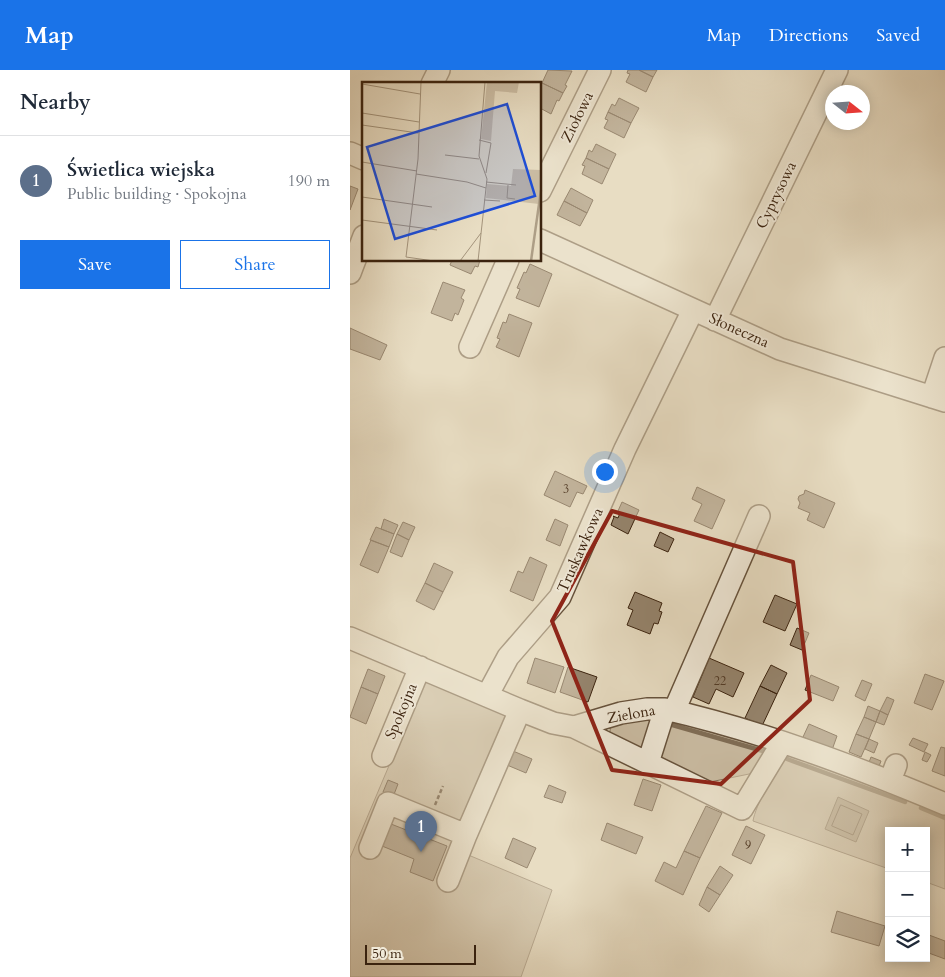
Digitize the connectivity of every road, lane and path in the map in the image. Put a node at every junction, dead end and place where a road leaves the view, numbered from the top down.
1 (439, 70) edge
2 (600, 70) edge
3 (837, 70) edge
4 (433, 82) edge
5 (350, 153) edge
6 (362, 158) edge
7 (541, 189) edge
8 (541, 240) edge
9 (362, 241) edge
10 (508, 261) edge
11 (350, 273) edge
12 (693, 310) junction
13 (715, 320) junction
14 (470, 347) dead end
15 (945, 358) edge
16 (938, 399) edge
17 (759, 516) dead end
18 (350, 638) edge
19 (420, 667) junction
20 (487, 696) junction
21 (520, 710) junction
22 (669, 710) junction
23 (574, 727) junction
24 (782, 742) junction
25 (383, 756) dead end
26 (648, 763) junction
27 (945, 804) edge
28 (466, 834) junction
29 (370, 848) dead end
30 (448, 881) dead end

1 - 4 street
2 - 7 street, Ziołowa
3 - 13 street, Cyprysowa
5 - 6 street
8 - 12 street, Słoneczna
9 - 11 street
10 - 14 street
12 - 13 street, Słoneczna
12 - 20 street, Truskawkowa
13 - 16 street, Słoneczna
15 - 16 street
17 - 22 street
18 - 19 street, Zielona
19 - 20 street, Zielona
19 - 25 street, Spokojna
20 - 21 street, Zielona
21 - 23 street, Zielona
21 - 28 street
22 - 23 street, Zielona
22 - 24 street, Zielona
22 - 26 street
23 - 26 street
24 - 26 street
24 - 27 street, Zielona
28 - 29 street
28 - 30 street

